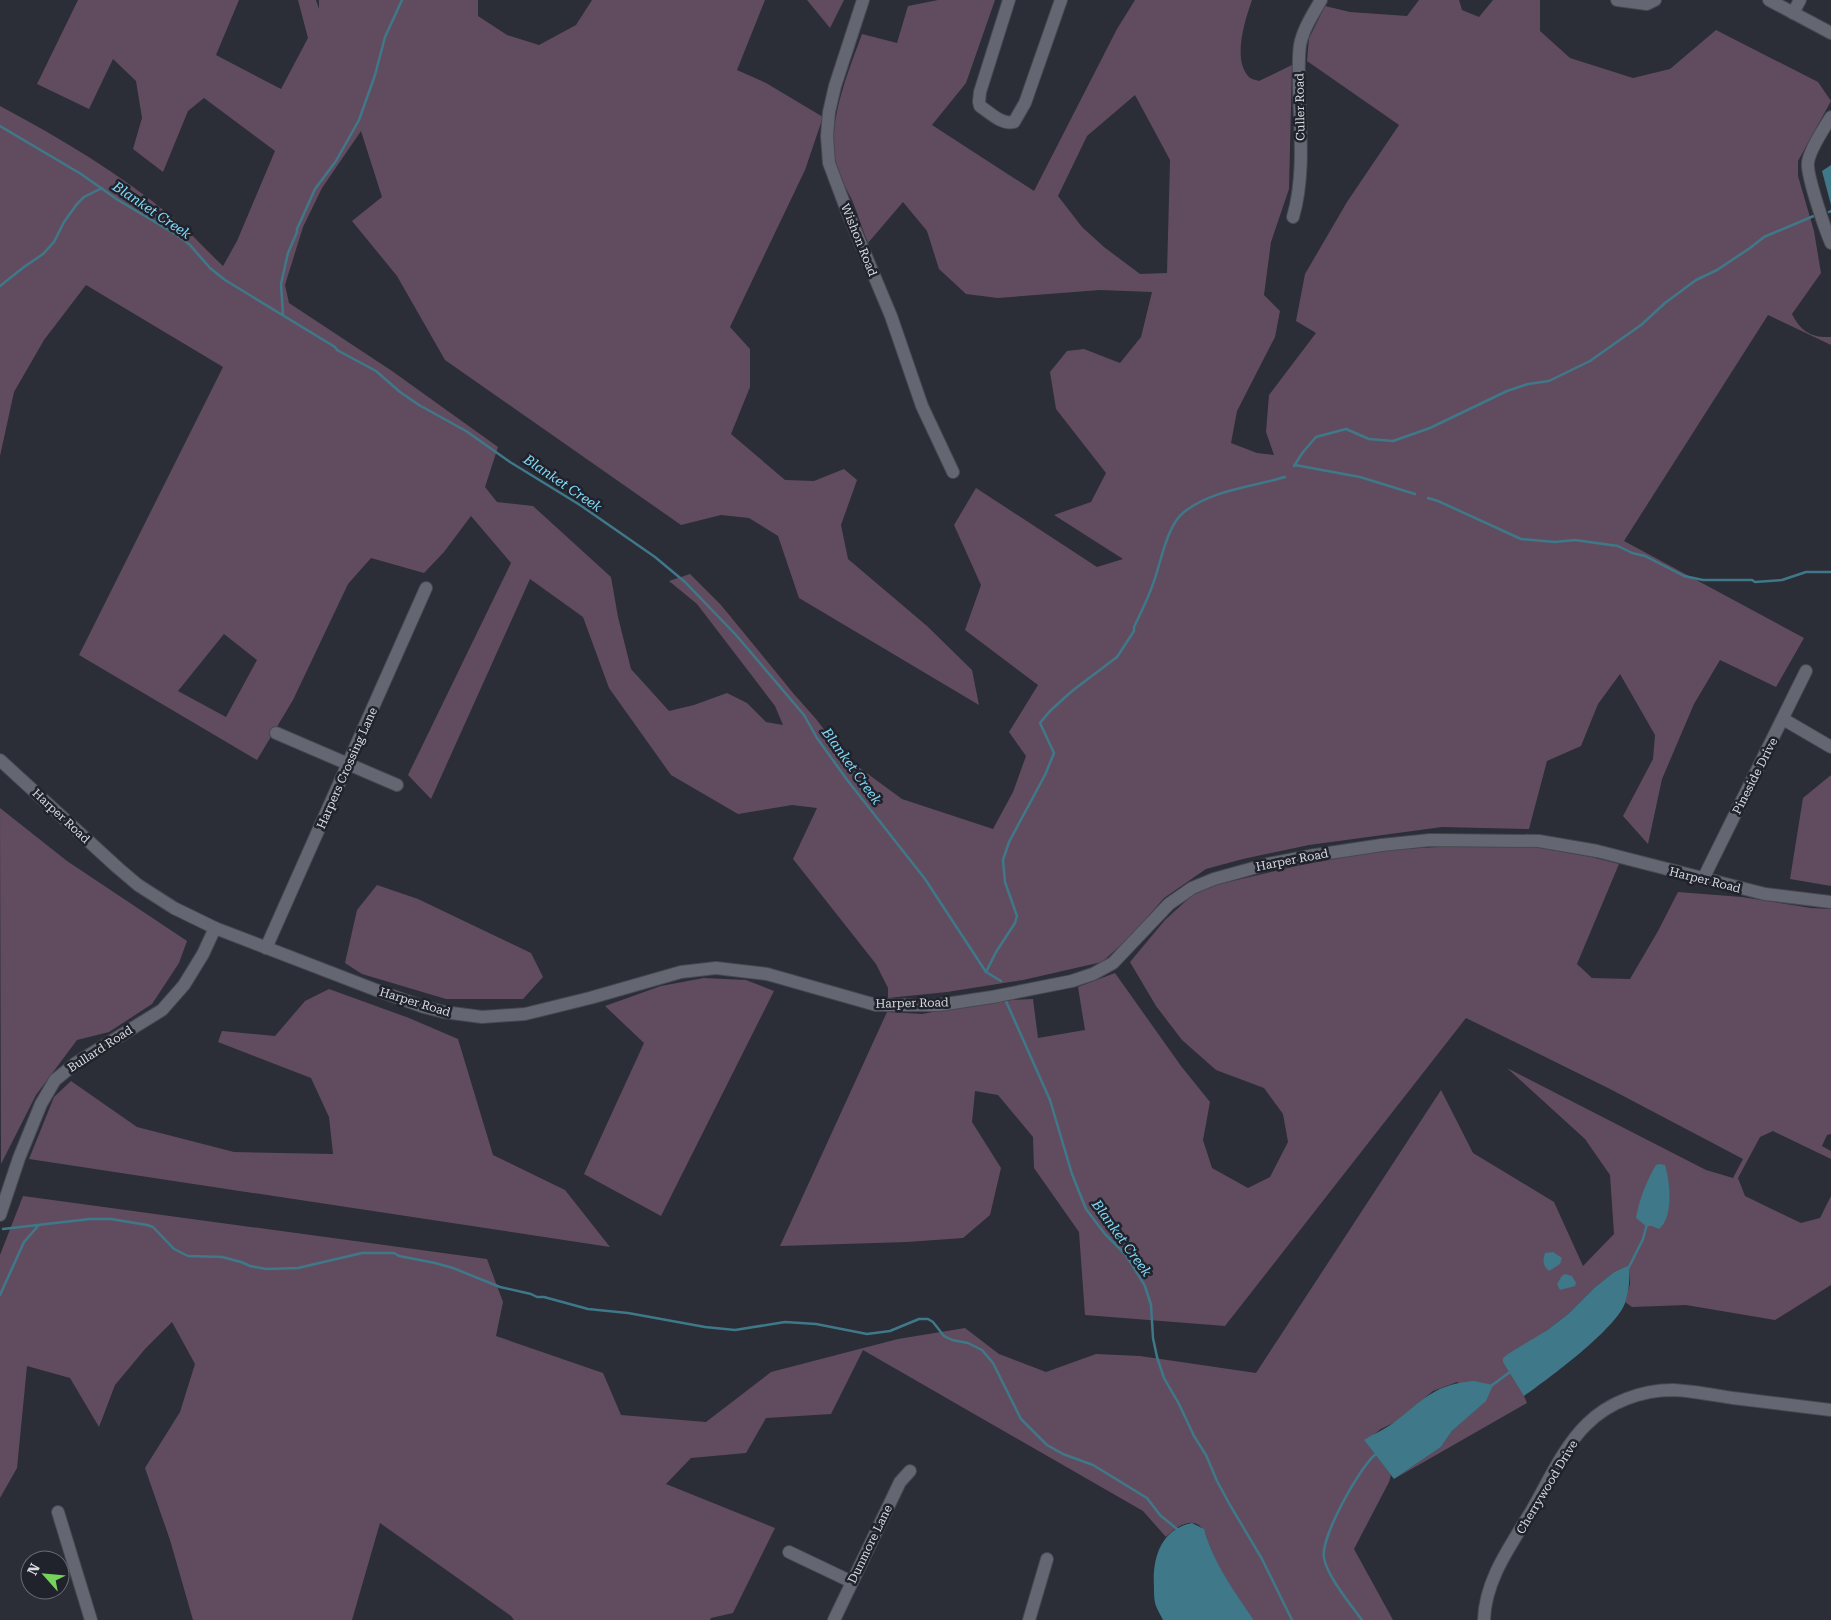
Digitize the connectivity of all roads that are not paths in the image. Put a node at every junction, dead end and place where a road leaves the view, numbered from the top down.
1 (863, 0) edge
2 (1009, 0) edge
3 (1061, 0) edge
4 (1321, 0) edge
5 (1617, 0) edge
6 (1655, 0) edge
7 (1769, 0) edge
8 (1800, 0) edge
9 (1793, 13) junction
10 (1831, 33) edge
11 (1831, 117) edge
12 (1293, 218) dead end
13 (1831, 243) edge
14 (954, 472) dead end
15 (426, 588) dead end
16 (1806, 671) dead end
17 (1783, 718) junction
18 (276, 733) dead end
19 (1831, 747) edge
20 (0, 760) edge
21 (349, 764) junction
22 (397, 784) dead end
23 (1703, 880) junction
24 (1831, 902) edge
25 (214, 928) junction
26 (266, 948) junction
27 (0, 1215) edge
28 (1831, 1410) edge
29 (910, 1471) dead end
30 (58, 1512) dead end
31 (789, 1552) dead end
32 (1048, 1559) dead end
33 (852, 1582) junction
34 (91, 1620) edge
35 (834, 1620) edge
36 (1029, 1620) edge
37 (1484, 1620) edge

1 - 14 street, Wishon Road
2 - 3 street
4 - 12 street, Culler Road
5 - 6 street
7 - 9 street
8 - 9 street
9 - 10 street
11 - 13 street
15 - 21 street, Harpers Crossing Lane
16 - 17 street, Pineside Drive
17 - 19 street
17 - 23 street, Pineside Drive
18 - 21 street
20 - 25 street, Harper Road
21 - 22 street
21 - 26 street, Harpers Crossing Lane
23 - 24 street, Harper Road
23 - 26 street, Harper Road
25 - 26 street, Harper Road
25 - 27 street, Bullard Road
28 - 37 street, Cherrywood Drive
29 - 33 street, Dunmore Lane
30 - 34 street
31 - 33 street
32 - 36 street
33 - 35 street, Dunmore Lane

